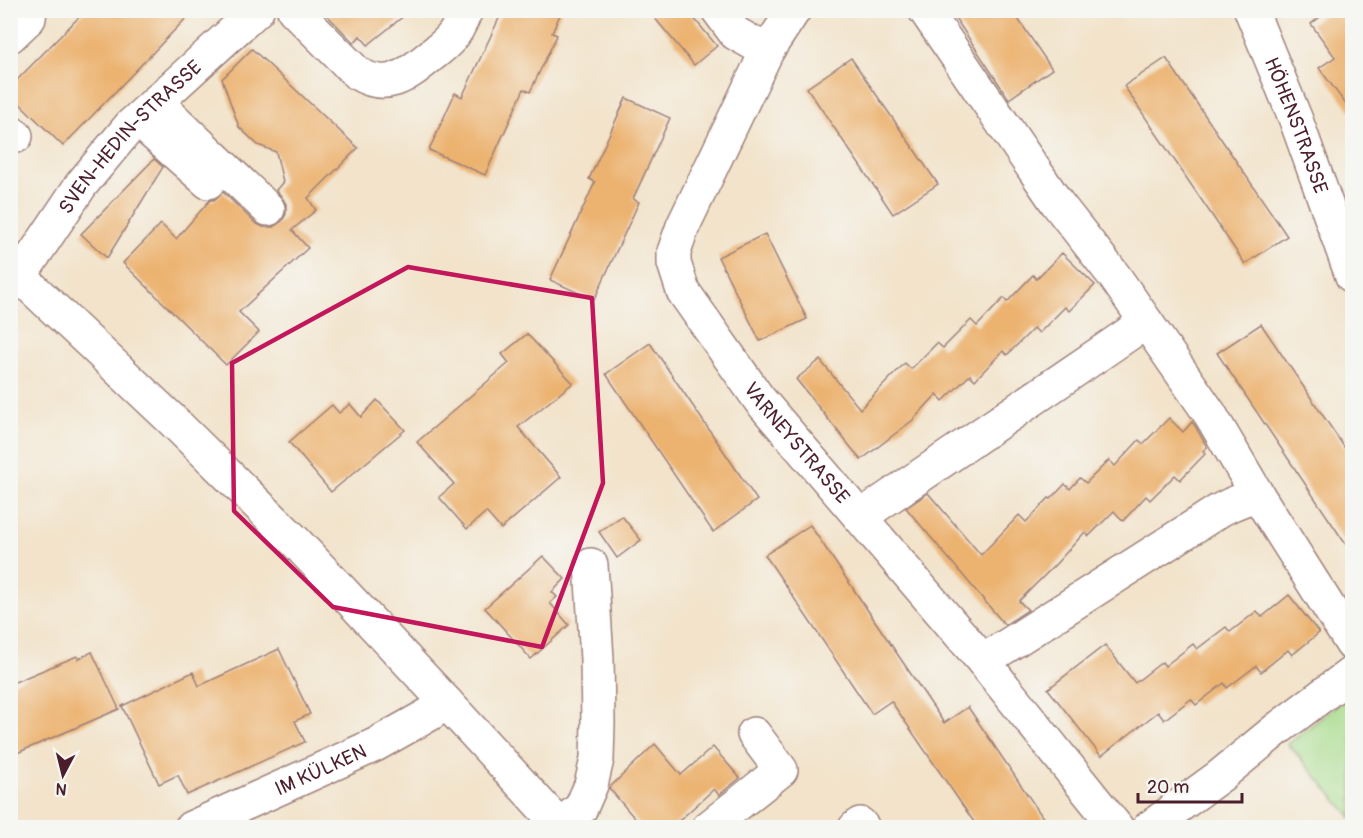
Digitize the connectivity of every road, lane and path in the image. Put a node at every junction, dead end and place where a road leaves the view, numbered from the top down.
1 (30, 10) edge
2 (257, 10) edge
3 (294, 10) edge
4 (466, 10) edge
5 (718, 10) edge
6 (794, 10) edge
7 (925, 10) edge
8 (1251, 10) edge
9 (10, 36) edge
10 (767, 51) junction
11 (147, 111) junction
12 (208, 182) dead end
13 (268, 209) dead end
14 (15, 271) edge
15 (1353, 276) edge
16 (1146, 322) junction
17 (1257, 494) junction
18 (860, 517) junction
19 (591, 565) dead end
20 (1353, 644) edge
21 (983, 661) junction
22 (1353, 673) edge
23 (446, 702) junction
24 (754, 734) dead end
25 (561, 826) edge
26 (191, 828) edge
27 (708, 828) edge
28 (855, 828) edge
29 (862, 828) edge
30 (1117, 828) edge
31 (1149, 828) edge

1 - 9 street
2 - 11 street, SVEN-HEDIN-STRASSE
3 - 4 street
5 - 10 street
6 - 10 street, VARNEYSTRASSE
7 - 16 street
8 - 15 street, HÖHENSTRASSE
10 - 18 street, VARNEYSTRASSE
11 - 12 street
11 - 13 street
11 - 14 street, SVEN-HEDIN-STRASSE
14 - 23 street
16 - 17 street
16 - 18 street
17 - 20 street
17 - 21 street
18 - 21 street, VARNEYSTRASSE
19 - 25 street
21 - 30 street, VARNEYSTRASSE
22 - 31 street
23 - 25 street
23 - 26 street, IM KÜLKEN
24 - 27 street
28 - 29 street

